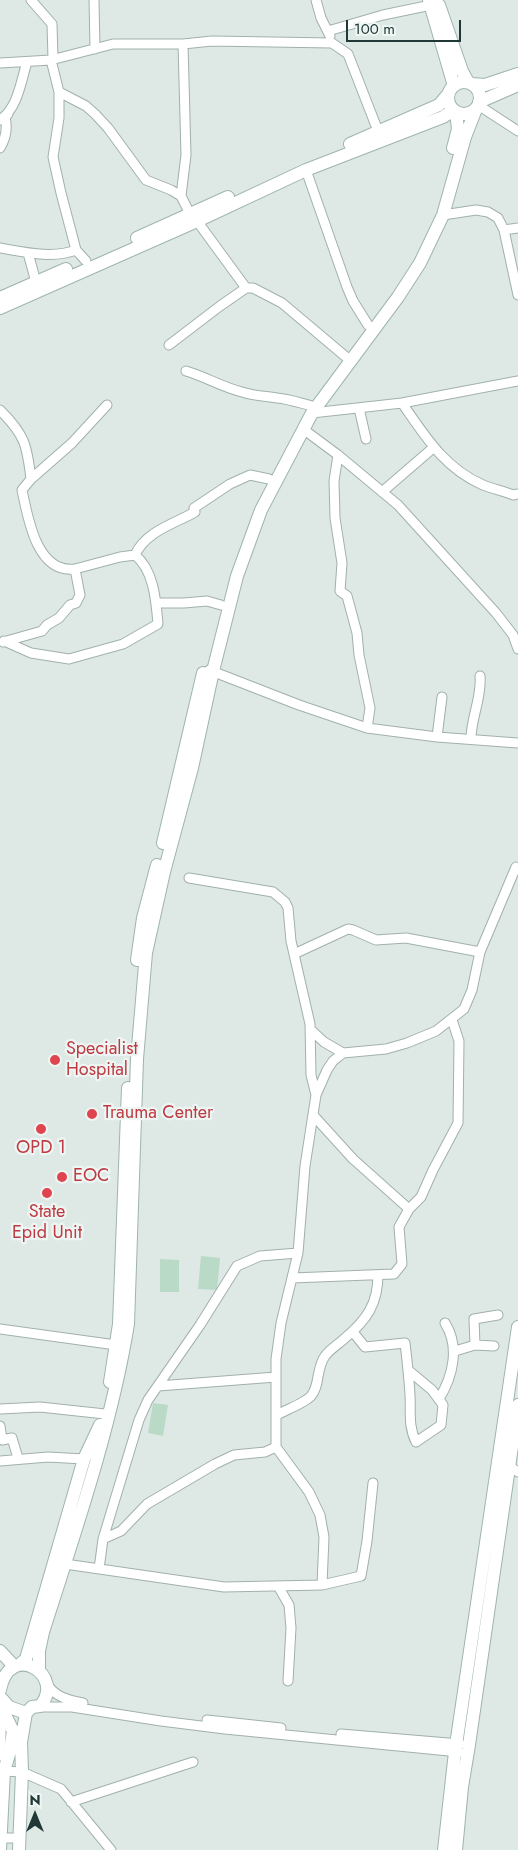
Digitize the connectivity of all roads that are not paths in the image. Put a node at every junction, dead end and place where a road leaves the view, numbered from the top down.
1 (31, 0) edge
2 (94, 0) edge
3 (316, 0) edge
4 (432, 2) edge
5 (328, 31) junction
6 (332, 43) junction
7 (183, 44) junction
8 (95, 49) junction
9 (52, 59) junction
10 (27, 62) junction
11 (0, 63) edge
12 (518, 74) edge
13 (470, 83) junction
14 (518, 85) edge
15 (451, 90) junction
16 (59, 92) junction
17 (478, 105) junction
18 (455, 111) junction
19 (8, 114) junction
20 (0, 120) edge
21 (378, 131) junction
22 (518, 131) edge
23 (0, 148) edge
24 (306, 170) junction
25 (182, 196) junction
26 (443, 215) junction
27 (193, 217) junction
28 (518, 228) edge
29 (504, 230) junction
30 (0, 248) edge
31 (76, 250) junction
32 (28, 253) junction
33 (86, 261) junction
34 (36, 282) junction
35 (246, 288) junction
36 (518, 295) edge
37 (0, 298) edge
38 (0, 308) edge
39 (368, 324) junction
40 (169, 345) dead end
41 (346, 357) junction
42 (186, 371) dead end
43 (518, 380) edge
44 (402, 403) junction
45 (107, 405) dead end
46 (359, 408) junction
47 (0, 410) edge
48 (312, 410) junction
49 (303, 430) junction
50 (366, 439) dead end
51 (433, 448) junction
52 (338, 456) junction
53 (31, 479) junction
54 (269, 479) junction
55 (382, 492) junction
56 (518, 494) edge
57 (135, 555) junction
58 (75, 569) junction
59 (156, 603) junction
60 (221, 605) junction
61 (2, 642) edge
62 (518, 649) edge
63 (209, 670) junction
64 (480, 676) dead end
65 (442, 697) dead end
66 (367, 728) junction
67 (437, 737) junction
68 (471, 739) junction
69 (518, 743) edge
70 (516, 867) dead end
71 (189, 878) dead end
72 (480, 952) junction
73 (294, 954) junction
74 (452, 1020) junction
75 (311, 1030) junction
76 (343, 1052) junction
77 (316, 1095) junction
78 (313, 1115) junction
79 (409, 1208) junction
80 (298, 1253) junction
81 (378, 1275) junction
82 (292, 1278) junction
83 (498, 1315) dead end
84 (445, 1323) dead end
85 (518, 1327) edge
86 (0, 1329) edge
87 (353, 1332) junction
88 (116, 1345) junction
89 (475, 1345) junction
90 (494, 1346) dead end
91 (455, 1351) junction
92 (408, 1370) junction
93 (276, 1377) junction
94 (158, 1386) junction
95 (439, 1399) junction
96 (518, 1405) edge
97 (0, 1408) edge
98 (104, 1414) junction
99 (276, 1414) junction
100 (0, 1426) edge
101 (276, 1447) junction
102 (18, 1458) junction
103 (84, 1459) junction
104 (0, 1460) edge
105 (514, 1469) edge
106 (373, 1483) dead end
107 (103, 1539) junction
108 (65, 1564) junction
109 (99, 1569) junction
110 (322, 1585) junction
111 (278, 1586) junction
112 (0, 1651) edge
113 (16, 1666) junction
114 (39, 1670) junction
115 (288, 1681) dead end
116 (46, 1684) junction
117 (0, 1694) edge
118 (29, 1710) junction
119 (462, 1748) junction
120 (0, 1752) edge
121 (0, 1756) edge
122 (193, 1762) dead end
123 (4, 1771) junction
124 (22, 1772) junction
125 (70, 1802) junction
126 (0, 1838) edge
127 (19, 1844) edge
128 (0, 1850) edge
129 (112, 1850) edge
130 (444, 1850) edge
131 (456, 1850) edge

1 - 9 street
2 - 8 street
3 - 5 street
4 - 5 street
4 - 13 main road
4 - 15 main road
5 - 6 street
6 - 7 street
6 - 21 street
7 - 8 street
7 - 25 street
8 - 9 street
9 - 10 street
9 - 16 street
10 - 11 street
10 - 19 street
12 - 13 main road
13 - 15 main road
13 - 17 main road
14 - 17 main road
15 - 18 main road
15 - 21 main road
16 - 25 street
16 - 31 street
17 - 18 main road
17 - 22 street
17 - 26 main road
18 - 24 main road
18 - 39 main road
19 - 20 street
19 - 23 street
21 - 27 main road
24 - 27 main road
24 - 39 street
25 - 27 street
26 - 29 street
26 - 48 main road
27 - 33 main road
27 - 35 street
27 - 38 main road
28 - 29 street
29 - 36 street
30 - 32 street
31 - 32 street
31 - 33 street
32 - 34 street
33 - 34 main road
34 - 37 main road
35 - 40 street
35 - 41 street
39 - 41 main road
41 - 48 main road
42 - 48 street
43 - 44 street
44 - 46 street
44 - 51 street
45 - 53 street
46 - 48 street
46 - 50 street
47 - 53 street
48 - 49 main road
48 - 54 main road
49 - 52 street
49 - 63 main road
51 - 55 street
51 - 56 street
52 - 55 street
52 - 66 street
53 - 58 street
54 - 57 street
54 - 60 main road
55 - 62 street
57 - 58 street
57 - 59 street
58 - 61 street
59 - 60 street
59 - 61 street
60 - 63 main road
63 - 66 street
63 - 88 main road
63 - 108 main road
64 - 68 street
65 - 67 street
66 - 67 street
67 - 68 street
68 - 69 street
70 - 72 street
71 - 73 street
72 - 73 street
72 - 74 street
73 - 75 street
74 - 76 street
74 - 79 street
75 - 76 street
75 - 77 street
76 - 77 street
77 - 78 street
78 - 79 street
78 - 80 street
79 - 81 street
80 - 82 street
80 - 94 street
81 - 82 street
81 - 87 street
82 - 93 street
83 - 89 street
84 - 91 street
85 - 119 main road
86 - 88 street
87 - 92 street
87 - 99 street
88 - 98 main road
89 - 90 street
89 - 91 street
91 - 95 street
92 - 95 street
92 - 95 street
93 - 94 street
93 - 99 street
94 - 107 street
96 - 105 main road
97 - 98 street
98 - 103 main road
99 - 101 street
100 - 102 street
101 - 107 street
101 - 110 street
102 - 103 street
102 - 104 street
103 - 113 main road
105 - 119 main road
106 - 110 street
107 - 109 street
108 - 109 street
108 - 114 main road
109 - 111 street
110 - 111 street
111 - 115 street
112 - 113 main road
113 - 114 main road
113 - 117 main road
114 - 116 main road
116 - 118 main road
116 - 119 street
117 - 118 main road
117 - 120 street
117 - 123 main road
118 - 119 street
118 - 124 main road
119 - 130 main road
119 - 131 main road
120 - 121 street
122 - 125 street
123 - 124 street
123 - 126 main road
124 - 125 street
124 - 127 main road
125 - 129 street
126 - 127 street
126 - 128 main road

